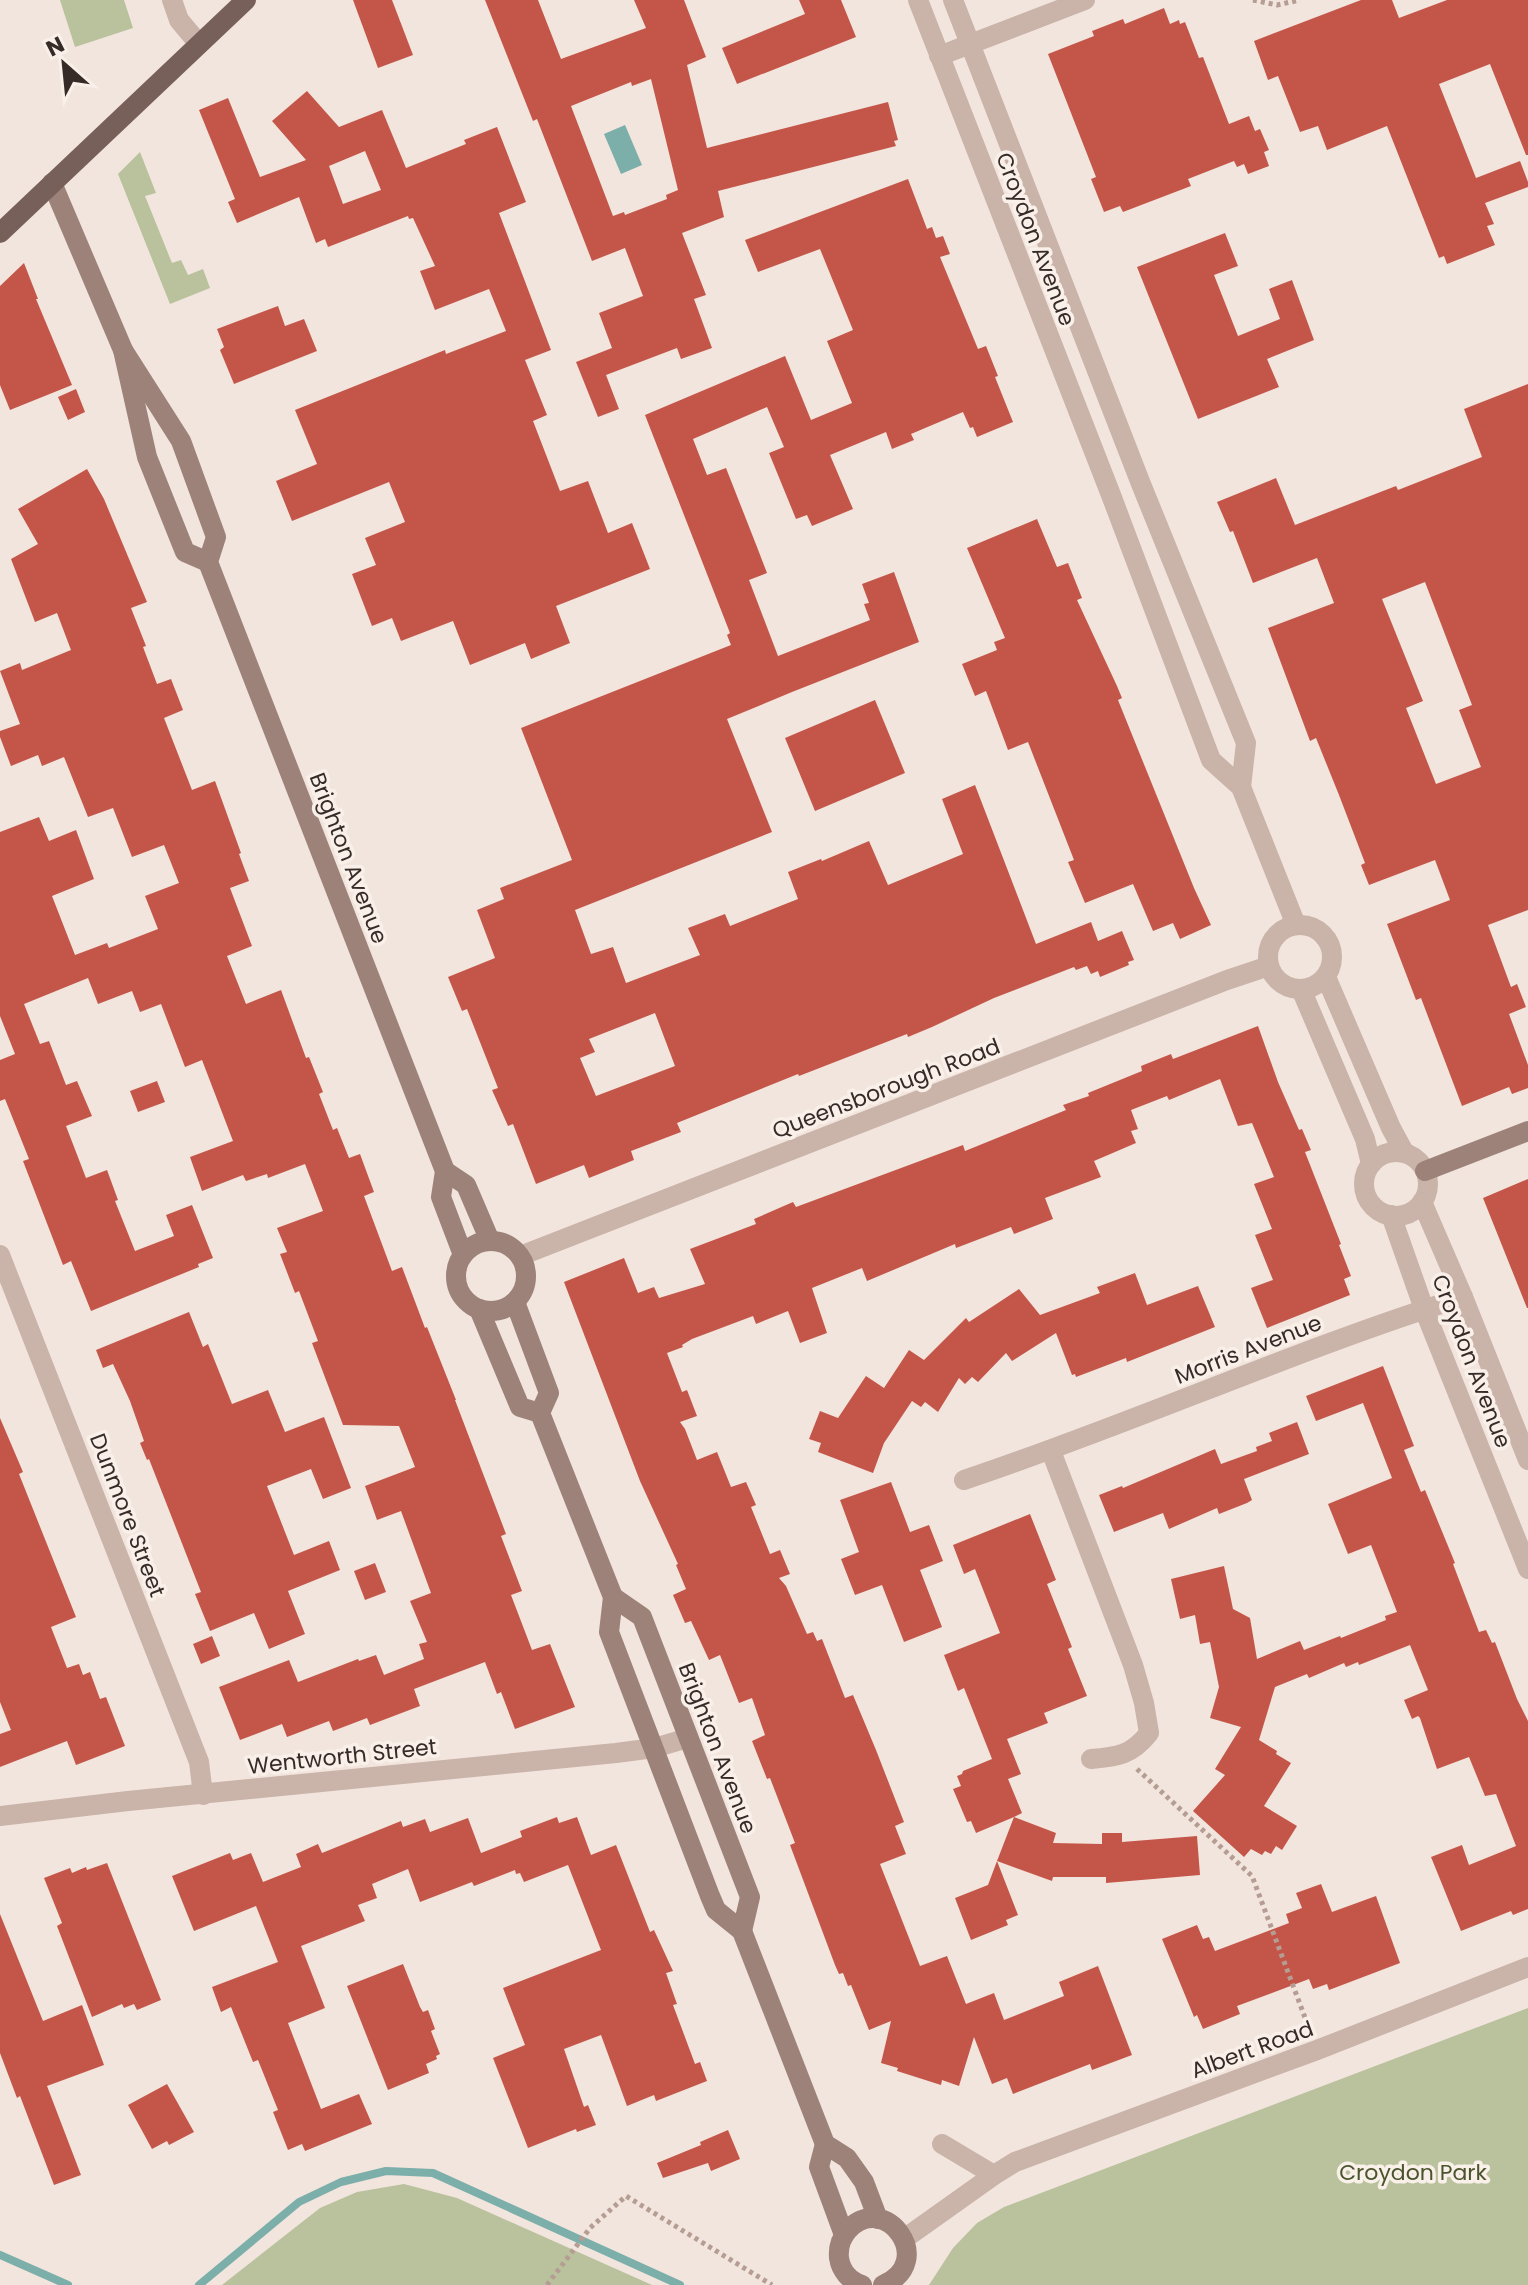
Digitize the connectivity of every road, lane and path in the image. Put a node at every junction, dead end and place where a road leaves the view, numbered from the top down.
1 (172, 0) edge
2 (246, 0) edge
3 (918, 0) edge
4 (953, 0) edge
5 (1085, 0) edge
6 (1253, 0) edge
7 (1300, 0) edge
8 (970, 43) junction
9 (199, 44) junction
10 (939, 56) junction
11 (52, 183) junction
12 (0, 233) edge
13 (123, 350) junction
14 (1141, 484) junction
15 (1111, 495) junction
16 (208, 562) junction
17 (1241, 787) junction
18 (1296, 925) junction
19 (1269, 966) junction
20 (1326, 977) junction
21 (1301, 989) junction
22 (1528, 1131) edge
23 (1404, 1152) junction
24 (1371, 1164) junction
25 (445, 1171) junction
26 (1425, 1171) junction
27 (1422, 1202) junction
28 (1391, 1215) junction
29 (490, 1241) junction
30 (0, 1255) edge
31 (463, 1255) junction
32 (520, 1256) junction
33 (1463, 1297) junction
34 (515, 1302) junction
35 (479, 1309) junction
36 (1424, 1309) junction
37 (540, 1413) junction
38 (1051, 1451) junction
39 (1528, 1460) edge
40 (964, 1480) dead end
41 (1528, 1569) edge
42 (613, 1597) junction
43 (688, 1738) junction
44 (654, 1748) junction
45 (1122, 1755) junction
46 (1091, 1759) dead end
47 (203, 1795) junction
48 (0, 1816) edge
49 (742, 1931) junction
50 (1528, 1967) edge
51 (1317, 2050) junction
52 (825, 2144) junction
53 (942, 2144) dead end
54 (994, 2175) junction
55 (878, 2219) junction
56 (844, 2235) junction
57 (904, 2239) junction
58 (858, 2284) edge
59 (547, 2285) edge
60 (772, 2285) edge
61 (886, 2285) edge

1 - 9 street
2 - 9 main road
3 - 10 street, Croydon Avenue
4 - 8 street, Croydon Avenue
5 - 8 street
6 - 7 path
8 - 10 street
8 - 14 street, Croydon Avenue
9 - 11 main road
10 - 15 street, Croydon Avenue
11 - 12 main road
11 - 13 main road, Brighton Avenue
13 - 16 main road, Brighton Avenue
13 - 16 main road, Brighton Avenue
14 - 15 street
14 - 17 street, Croydon Avenue
15 - 17 street, Croydon Avenue
16 - 25 main road, Brighton Avenue
17 - 18 street, Croydon Avenue
18 - 19 street
18 - 20 street
19 - 21 street
19 - 32 street, Queensborough Road
20 - 21 street
20 - 23 street
21 - 24 street
22 - 26 main road
23 - 24 street
23 - 26 street
24 - 28 street
25 - 29 main road, Brighton Avenue
25 - 31 main road, Brighton Avenue
26 - 27 street
27 - 28 street
27 - 33 street, Croydon Avenue
28 - 36 street, Croydon Avenue
29 - 31 main road
29 - 32 main road
30 - 47 street, Dunmore Street
31 - 35 main road
32 - 34 main road
33 - 36 street, Morris Avenue
33 - 39 street, Croydon Avenue
34 - 35 main road
34 - 37 main road, Brighton Avenue
35 - 37 main road, Brighton Avenue
36 - 38 street, Morris Avenue
36 - 41 street, Croydon Avenue
37 - 42 main road, Brighton Avenue
38 - 40 street, Morris Avenue
38 - 45 street
42 - 43 main road, Brighton Avenue
42 - 44 main road, Brighton Avenue
43 - 44 street, Wentworth Street
43 - 49 main road, Brighton Avenue
44 - 47 street, Wentworth Street
44 - 49 main road, Brighton Avenue
45 - 46 street
45 - 51 path
47 - 48 street, Wentworth Street
49 - 52 main road, Brighton Avenue
50 - 51 street, Albert Road
51 - 54 street, Albert Road
52 - 55 main road, Brighton Avenue
52 - 56 main road, Brighton Avenue
53 - 54 street
54 - 57 street, Albert Road
55 - 56 main road
55 - 57 main road
56 - 58 main road, Brighton Avenue
57 - 61 main road
59 - 60 path

